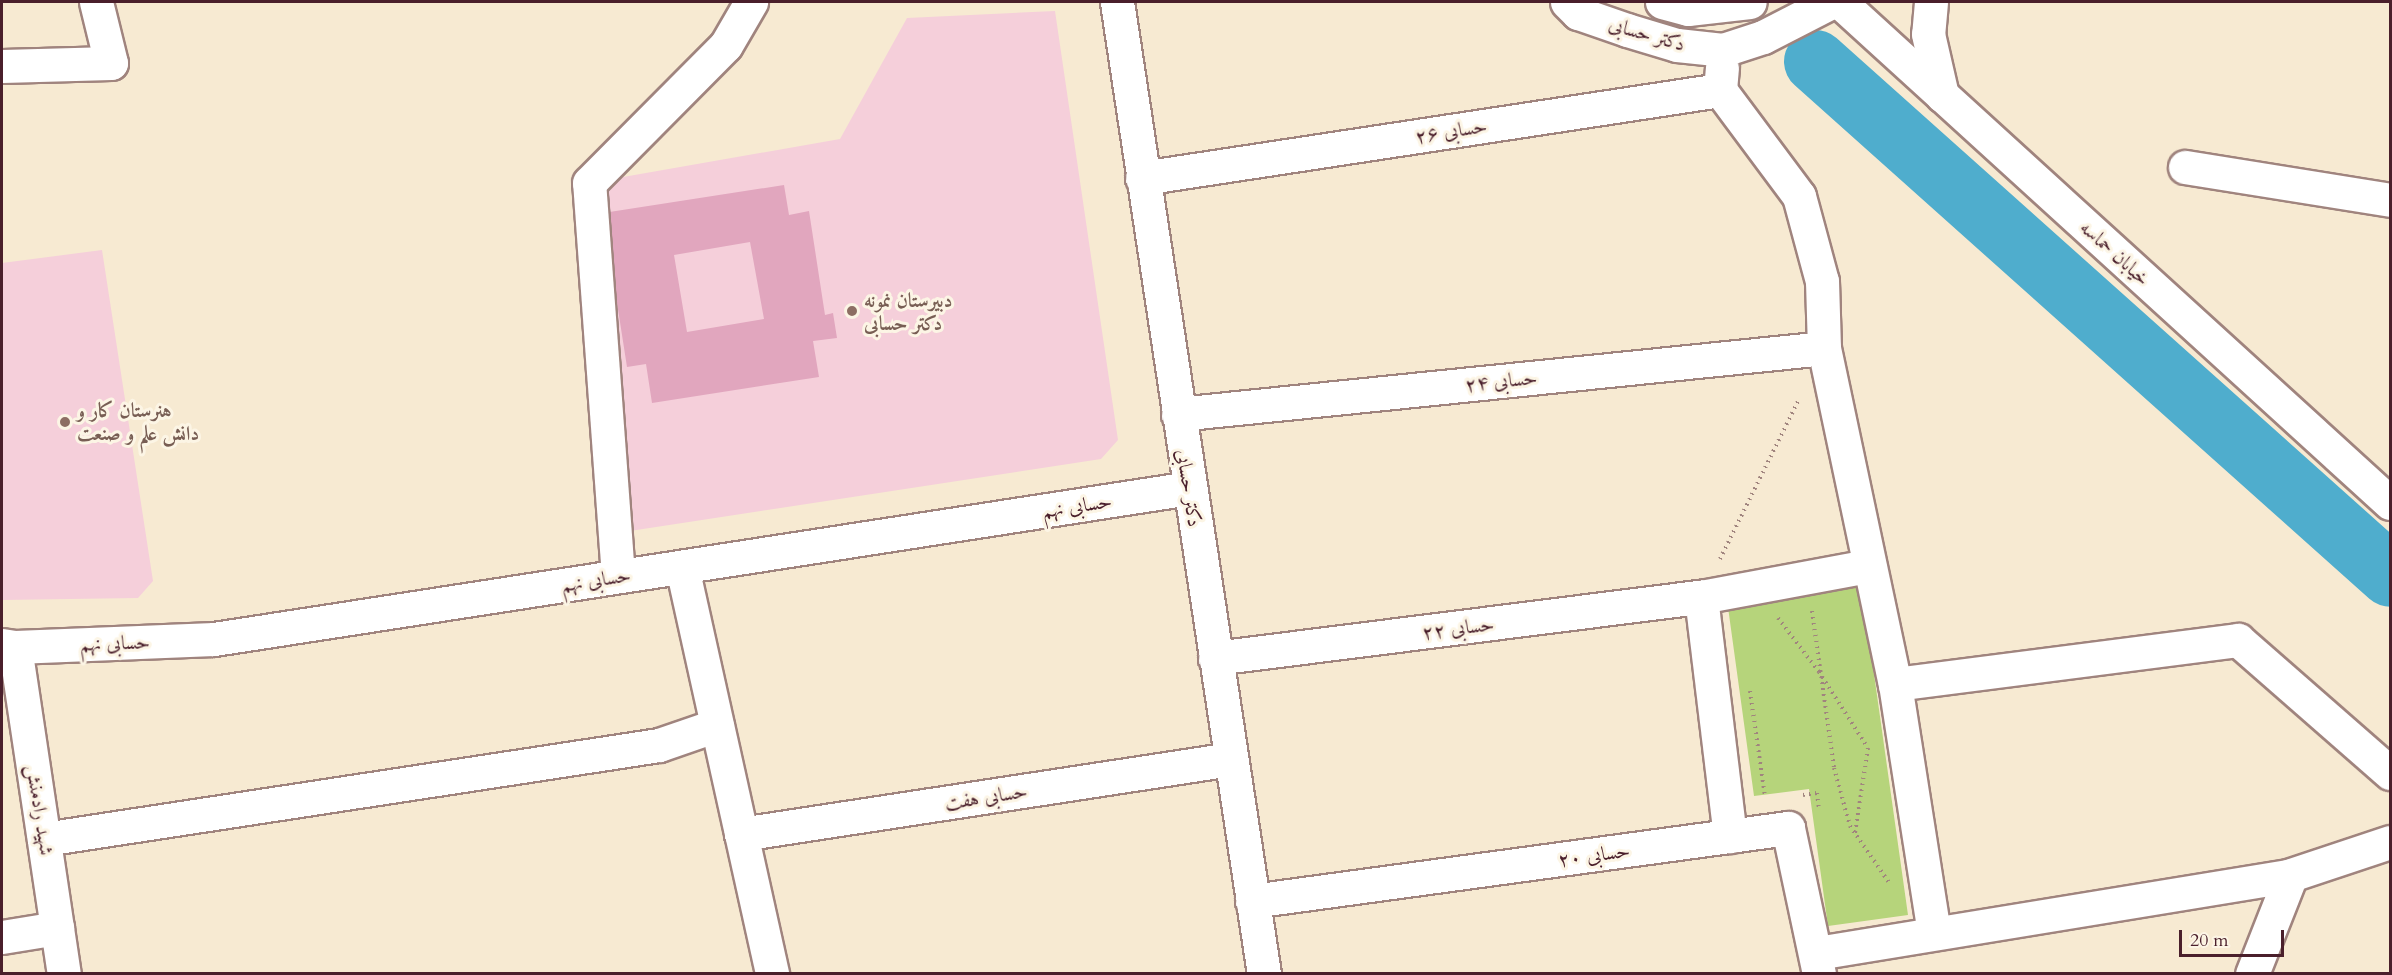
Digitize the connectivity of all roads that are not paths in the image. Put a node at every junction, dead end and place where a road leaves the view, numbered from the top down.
1 (96, 2) edge
2 (751, 2) edge
3 (1117, 2) edge
4 (1567, 2) edge
5 (1662, 2) edge
6 (1750, 2) edge
7 (1830, 2) edge
8 (1840, 2) edge
9 (1930, 2) edge
10 (1723, 50) junction
11 (2, 66) edge
12 (1720, 90) junction
13 (1942, 95) junction
14 (2185, 166) dead end
15 (1142, 178) junction
16 (2391, 200) edge
17 (1824, 348) junction
18 (1178, 414) junction
19 (2378, 483) edge
20 (1189, 488) junction
21 (2391, 503) edge
22 (1869, 566) junction
23 (682, 567) junction
24 (618, 576) junction
25 (1701, 597) junction
26 (8, 646) edge
27 (1215, 658) junction
28 (1894, 684) junction
29 (717, 724) junction
30 (1231, 759) junction
31 (2391, 773) edge
32 (741, 834) junction
33 (1730, 836) junction
34 (44, 839) junction
35 (2391, 842) edge
36 (2291, 875) junction
37 (1252, 901) junction
38 (57, 928) junction
39 (1934, 933) junction
40 (2, 937) edge
41 (1818, 963) edge
42 (64, 974) edge
43 (772, 974) edge
44 (1264, 974) edge
45 (2252, 974) edge

1 - 11 street
2 - 24 street
3 - 15 street, دکتر حسابی
4 - 10 street, دکتر حسابی
5 - 6 street, دکتر حسابی
7 - 10 street, دکتر حسابی
8 - 13 street, خیابان حماسه
9 - 13 street
10 - 12 street
12 - 15 street, حسابی ۲۶
12 - 17 street
13 - 19 street, خیابان حماسه
14 - 16 street
15 - 18 street, دکتر حسابی
17 - 18 street, حسابی ۲۴
17 - 22 street
18 - 20 street, دکتر حسابی
19 - 21 street, خیابان حماسه
20 - 23 street, حسابی نهم
20 - 27 street, دکتر حسابی
22 - 25 street, حسابی ۲۲
22 - 28 street
23 - 24 street, حسابی نهم
23 - 29 street
24 - 26 street, حسابی نهم
25 - 27 street, حسابی ۲۲
25 - 33 street
26 - 34 street, شهید رادمنش
27 - 30 street, دکتر حسابی
28 - 31 street
28 - 39 street
29 - 32 street
29 - 34 street
30 - 32 street, حسابی هفت
30 - 37 street, دکتر حسابی
32 - 43 street
33 - 37 street, حسابی ۲۰
33 - 41 street, حسابی ۲۰
34 - 38 street, شهید رادمنش
35 - 36 street
36 - 39 street
36 - 45 street
37 - 44 street, دکتر حسابی
38 - 40 street
38 - 42 street, شهید رادمنش
39 - 41 street

